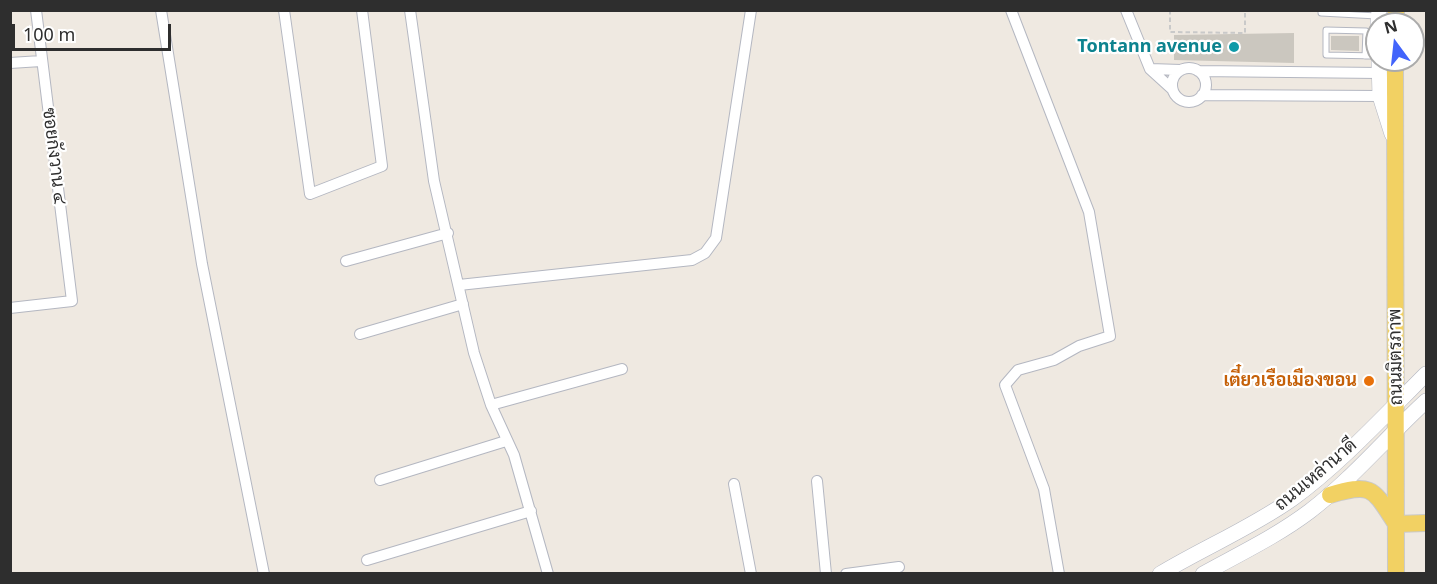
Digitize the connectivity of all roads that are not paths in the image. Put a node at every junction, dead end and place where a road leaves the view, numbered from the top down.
1 (36, 10) edge
2 (161, 10) edge
3 (284, 10) edge
4 (362, 10) edge
5 (410, 10) edge
6 (751, 10) edge
7 (1011, 10) edge
8 (1126, 10) edge
9 (1321, 10) edge
10 (1365, 15) edge
11 (41, 61) junction
12 (10, 63) edge
13 (1365, 63) edge
14 (1375, 63) edge
15 (1150, 69) junction
16 (1181, 70) junction
17 (1197, 71) junction
18 (1376, 72) edge
19 (1395, 72) edge
20 (1172, 89) junction
21 (1202, 95) junction
22 (1380, 96) junction
23 (1394, 140) junction
24 (448, 233) junction
25 (346, 261) dead end
26 (459, 285) junction
27 (463, 304) junction
28 (10, 308) edge
29 (360, 334) dead end
30 (622, 369) dead end
31 (1426, 374) edge
32 (1426, 401) edge
33 (1397, 403) junction
34 (491, 405) junction
35 (1396, 431) junction
36 (506, 441) junction
37 (380, 480) dead end
38 (817, 481) dead end
39 (734, 484) dead end
40 (1330, 495) junction
41 (531, 512) junction
42 (1426, 523) edge
43 (1396, 524) junction
44 (367, 560) dead end
45 (899, 567) dead end
46 (264, 573) edge
47 (548, 573) edge
48 (751, 573) edge
49 (826, 573) edge
50 (846, 573) edge
51 (1059, 573) edge
52 (1160, 573) edge
53 (1204, 573) edge
54 (1396, 573) edge

1 - 11 street, ซอยกังวาน ๔
2 - 46 street
3 - 4 street
5 - 24 street
6 - 26 street
7 - 51 street
8 - 15 street
9 - 10 lane
11 - 12 street
11 - 28 street, ซอยกังวาน ๔
13 - 17 street
14 - 14 lane
15 - 16 street
15 - 20 street
16 - 17 street
16 - 20 street
17 - 21 street
18 - 22 main road, ถนนมิตรภาพ
19 - 23 main road, ถนนมิตรภาพ
20 - 21 street
21 - 22 street
22 - 23 main road, ถนนมิตรภาพ
23 - 33 main road, ถนนมิตรภาพ
24 - 25 street
24 - 26 street
26 - 27 street
27 - 29 street
27 - 34 street
30 - 34 street
31 - 33 main road, ถนนเหล่านาดี
32 - 35 main road, ถนนเหล่านาดี
33 - 35 main road, ถนนมิตรภาพ
33 - 52 main road, ถนนเหล่านาดี
34 - 36 street
35 - 40 main road, ถนนเหล่านาดี
35 - 43 main road, ถนนมิตรภาพ
36 - 37 street
36 - 41 street
38 - 49 street
39 - 48 street
40 - 43 main road
40 - 53 main road, ถนนเหล่านาดี
41 - 44 street
41 - 47 street
42 - 43 main road
43 - 54 main road, ถนนมิตรภาพ
45 - 50 street

